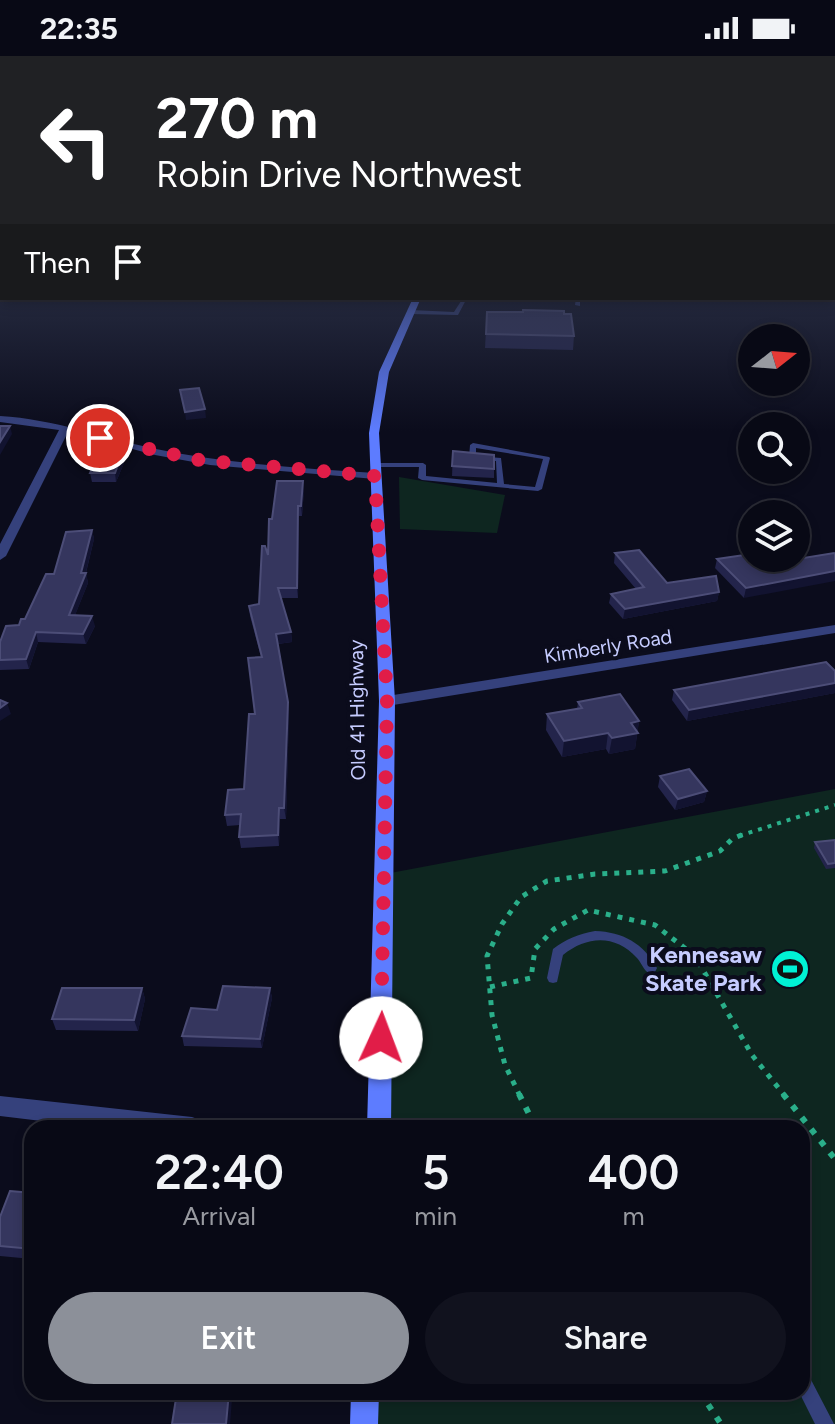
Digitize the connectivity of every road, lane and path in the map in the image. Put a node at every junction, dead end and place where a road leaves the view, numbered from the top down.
1 (462, 303) edge
2 (414, 305) edge
3 (0, 419) edge
4 (64, 429) junction
5 (375, 470) junction
6 (501, 486) junction
7 (0, 556) edge
8 (835, 629) edge
9 (387, 701) junction
10 (651, 968) dead end
11 (553, 978) dead end
12 (490, 987) dead end
13 (0, 1106) edge
14 (122, 1120) edge
15 (379, 1120) edge
16 (804, 1120) edge
17 (810, 1128) edge
18 (835, 1159) edge
19 (810, 1395) edge
20 (365, 1400) edge
21 (705, 1400) edge
22 (364, 1424) edge
23 (721, 1424) edge
24 (825, 1424) edge

1 - 2 lane
2 - 5 main road, Old 41 Highway
3 - 4 street
4 - 5 street
4 - 7 street
5 - 6 lane
5 - 9 main road, Old 41 Highway
6 - 6 lane
8 - 9 street, Kimberly Road
9 - 15 main road, Old 41 Highway
10 - 11 lane
12 - 16 path
13 - 14 street
17 - 18 path
19 - 24 lane
20 - 22 main road
21 - 23 path

